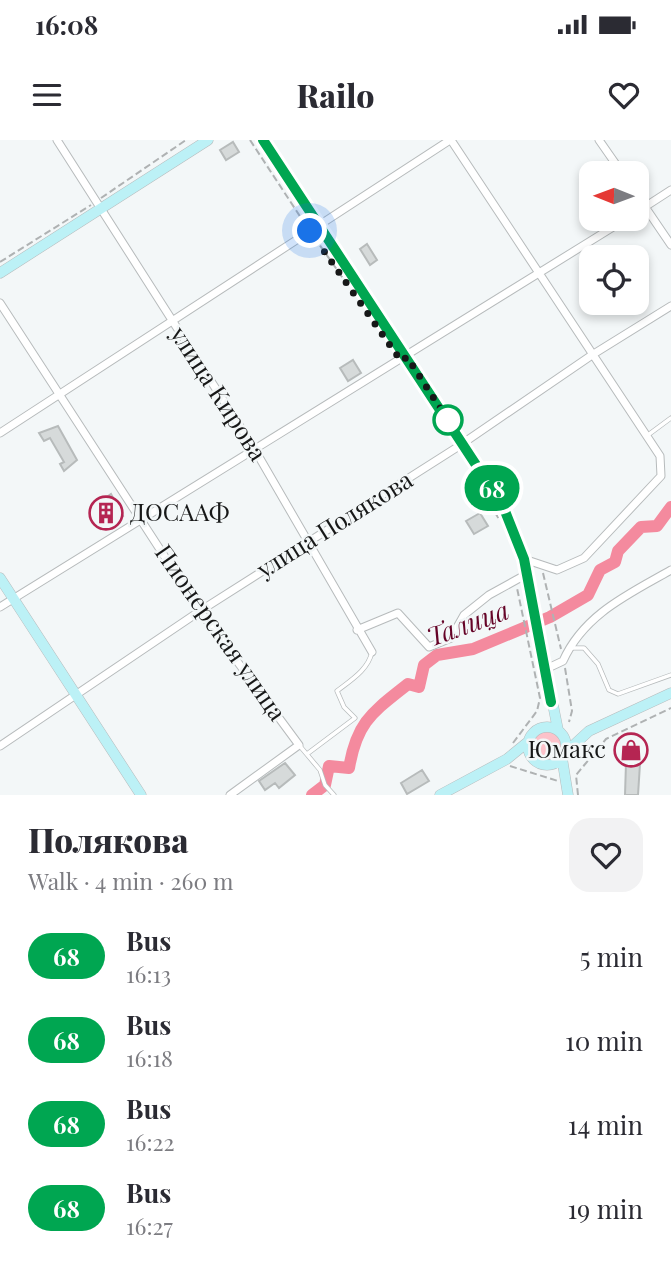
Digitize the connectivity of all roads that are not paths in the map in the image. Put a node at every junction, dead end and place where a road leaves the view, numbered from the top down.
1 (57, 140) edge
2 (208, 140) edge
3 (263, 140) edge
4 (451, 140) edge
5 (599, 140) edge
6 (614, 161) edge
7 (671, 190) edge
8 (649, 205) edge
9 (101, 209) junction
10 (649, 212) edge
11 (314, 229) junction
12 (607, 231) edge
13 (671, 245) edge
14 (540, 272) junction
15 (0, 273) edge
16 (0, 303) edge
17 (671, 306) edge
18 (171, 321) junction
19 (592, 355) junction
20 (407, 357) junction
21 (57, 394) junction
22 (671, 418) edge
23 (0, 432) edge
24 (648, 435) junction
25 (463, 443) junction
26 (255, 450) junction
27 (143, 520) junction
28 (310, 542) junction
29 (524, 559) junction
30 (671, 570) edge
31 (525, 575) junction
32 (0, 578) edge
33 (14, 599) junction
34 (0, 607) edge
35 (200, 611) junction
36 (357, 630) junction
37 (569, 648) junction
38 (372, 652) joint
39 (546, 669) junction
40 (671, 675) edge
41 (671, 694) edge
42 (77, 696) junction
43 (551, 702) junction
44 (542, 727) junction
45 (559, 731) junction
46 (589, 731) junction
47 (528, 741) junction
48 (0, 746) edge
49 (299, 746) junction
50 (307, 754) junction
51 (563, 756) junction
52 (508, 762) junction
53 (537, 762) junction
54 (565, 788) edge
55 (141, 795) edge
56 (230, 795) edge
57 (334, 795) edge
58 (440, 795) edge

1 - 9 street, улица Кирова
2 - 9 main road
3 - 11 main road
4 - 11 street
4 - 14 street
5 - 6 street
7 - 8 street
9 - 15 main road
9 - 18 street, улица Кирова
10 - 13 street
11 - 18 street
11 - 20 main road
12 - 14 street
14 - 19 street
14 - 20 street
16 - 21 street, Пионерская улица
17 - 19 street, улица Полякова
18 - 21 street
18 - 26 street, улица Кирова
19 - 24 street
19 - 25 street, улица Полякова
20 - 25 main road
20 - 26 street
21 - 23 street
21 - 27 street, Пионерская улица
22 - 24 lane
24 - 29 street
25 - 28 street, улица Полякова
25 - 29 main road
26 - 27 street
26 - 28 street, улица Кирова
27 - 33 street
27 - 35 street, Пионерская улица
28 - 35 street, улица Полякова
28 - 36 street, улица Кирова
29 - 31 main road
30 - 37 street
31 - 36 street
31 - 39 main road
32 - 33 main road
33 - 34 street
33 - 42 main road
35 - 42 street, улица Полякова
35 - 49 street, Пионерская улица
36 - 38 street, улица Кирова
37 - 39 street
37 - 40 lane
38 - 50 lane
39 - 43 main road
41 - 46 main road
42 - 48 street, улица Полякова
42 - 55 main road
43 - 44 main road
43 - 45 main road
44 - 45 main road
44 - 47 main road
45 - 46 main road
45 - 51 main road
46 - 51 main road
47 - 52 main road
47 - 53 main road
49 - 50 lane, Пионерская улица
49 - 56 street
50 - 57 lane, Пионерская улица
51 - 53 main road
51 - 54 main road
52 - 53 main road
52 - 58 main road
53 - 54 main road

